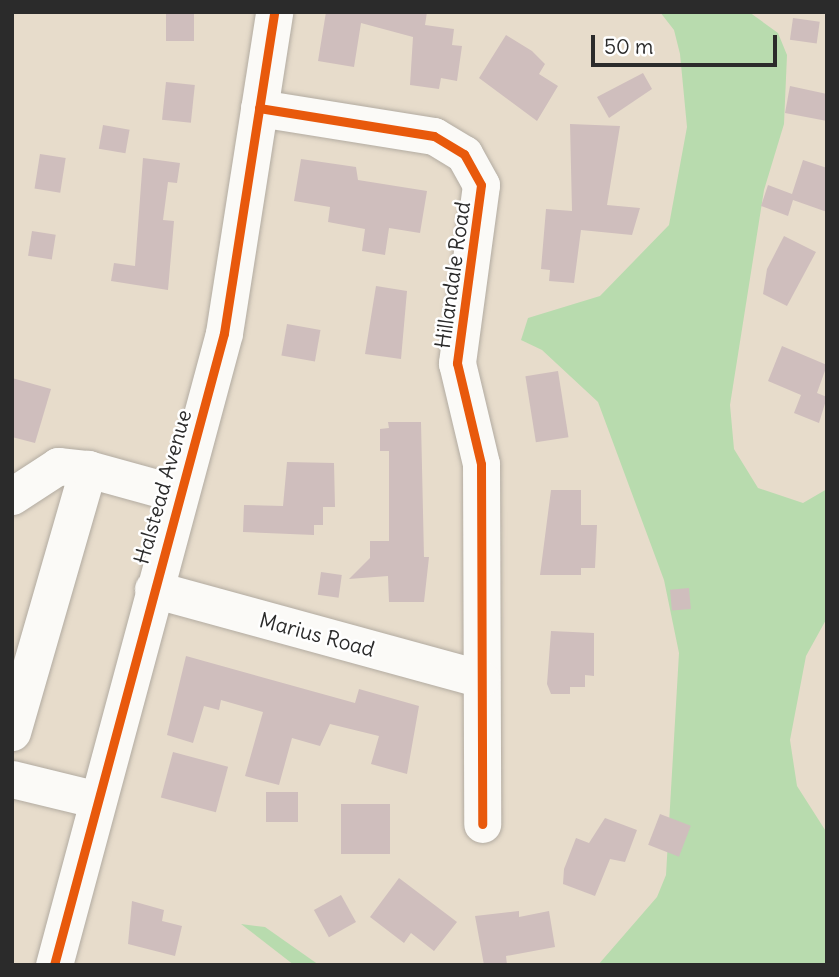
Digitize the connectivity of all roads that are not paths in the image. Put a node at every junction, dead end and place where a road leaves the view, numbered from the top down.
1 (274, 12) edge
2 (259, 108) junction
3 (88, 470) junction
4 (179, 494) junction
5 (12, 496) edge
6 (153, 589) junction
7 (26, 628) edge
8 (481, 679) junction
9 (12, 732) edge
10 (12, 779) edge
11 (94, 799) junction
12 (482, 824) dead end
13 (54, 965) edge

1 - 2 street, Halstead Avenue
2 - 4 street, Halstead Avenue
2 - 8 street, Hillandale Road
3 - 4 street
3 - 5 street
3 - 7 street
4 - 6 street, Halstead Avenue
6 - 8 street, Marius Road
6 - 11 street, Halstead Avenue
7 - 9 street
8 - 12 street, Hillandale Road
10 - 11 street
11 - 13 street, Halstead Avenue

